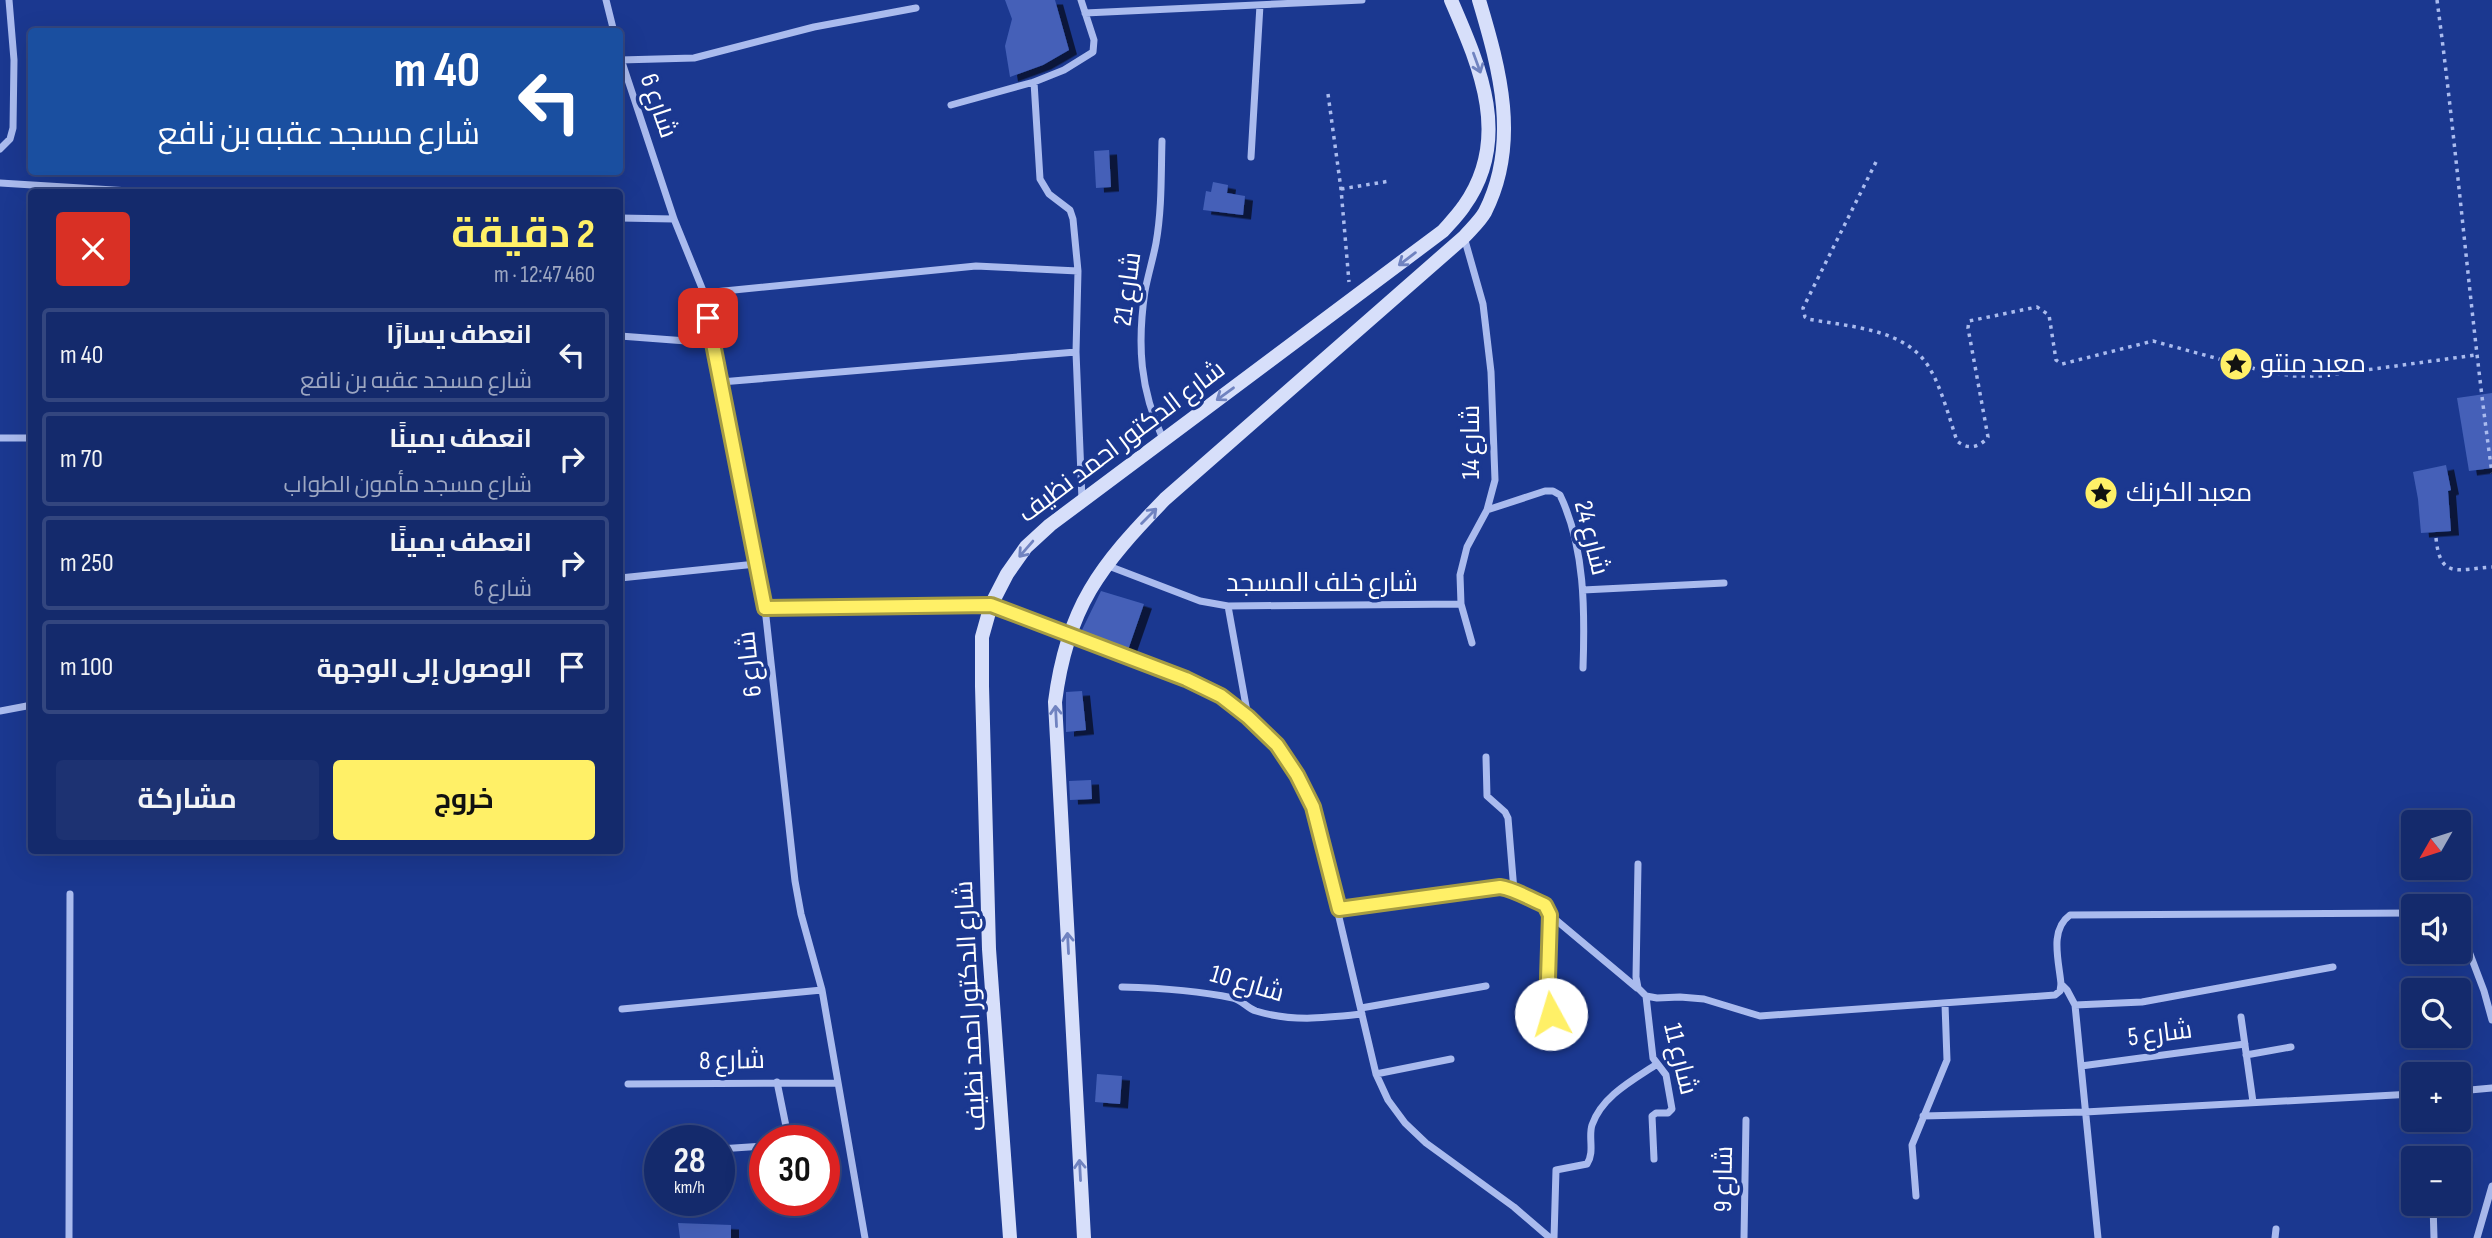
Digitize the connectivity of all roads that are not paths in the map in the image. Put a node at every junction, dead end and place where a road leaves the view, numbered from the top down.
1 (9, 0) edge
2 (606, 0) edge
3 (1081, 0) edge
4 (1362, 0) edge
5 (1451, 0) edge
6 (1479, 0) edge
7 (1243, 3) edge
8 (1260, 5) junction
9 (916, 8) dead end
10 (1085, 13) junction
11 (613, 28) edge
12 (623, 58) edge
13 (623, 67) edge
14 (1034, 82) junction
15 (951, 105) dead end
16 (1162, 141) dead end
17 (0, 149) edge
18 (1251, 157) dead end
19 (0, 184) edge
20 (91, 189) edge
21 (623, 218) edge
22 (674, 219) junction
23 (1464, 237) junction
24 (1078, 271) junction
25 (704, 293) junction
26 (623, 336) edge
27 (713, 343) junction
28 (1076, 352) junction
29 (721, 382) junction
30 (0, 438) edge
31 (28, 438) edge
32 (1163, 439) junction
33 (1083, 501) junction
34 (1487, 510) junction
35 (756, 564) junction
36 (1105, 565) junction
37 (623, 578) edge
38 (1724, 583) dead end
39 (1583, 590) junction
40 (1461, 604) junction
41 (991, 605) junction
42 (1228, 606) junction
43 (765, 608) junction
44 (1068, 635) junction
45 (1472, 643) dead end
46 (1583, 668) dead end
47 (28, 706) edge
48 (0, 711) edge
49 (1248, 717) junction
50 (1486, 757) dead end
51 (1638, 864) dead end
52 (1514, 891) junction
53 (70, 894) dead end
54 (1339, 909) junction
55 (2401, 913) edge
56 (1550, 915) junction
57 (2471, 957) edge
58 (2333, 967) dead end
59 (2061, 984) junction
60 (1486, 986) dead end
61 (1122, 987) dead end
62 (1638, 988) junction
63 (822, 990) junction
64 (1646, 996) junction
65 (1945, 1004) junction
66 (2074, 1005) junction
67 (622, 1009) dead end
68 (1362, 1011) junction
69 (1551, 1014) dead end
70 (2241, 1017) dead end
71 (2492, 1020) edge
72 (2245, 1044) junction
73 (2291, 1047) dead end
74 (2246, 1055) junction
75 (1451, 1059) dead end
76 (1657, 1064) junction
77 (2081, 1066) junction
78 (1376, 1074) junction
79 (777, 1082) junction
80 (837, 1083) junction
81 (628, 1084) dead end
82 (2492, 1088) edge
83 (2471, 1090) edge
84 (2401, 1095) edge
85 (2253, 1102) junction
86 (2085, 1112) junction
87 (1923, 1116) junction
88 (1746, 1120) dead end
89 (786, 1125) edge
90 (1654, 1159) dead end
91 (2492, 1186) edge
92 (1916, 1196) dead end
93 (2433, 1216) edge
94 (2276, 1229) dead end
95 (69, 1238) edge
96 (865, 1238) edge
97 (1010, 1238) edge
98 (1084, 1238) edge
99 (1552, 1238) edge
100 (1744, 1238) edge
101 (2098, 1238) edge
102 (2275, 1238) edge
103 (2434, 1238) edge
104 (2477, 1238) edge

1 - 17 street
2 - 11 street
3 - 10 street
4 - 8 street
5 -> 32 main road, شارع الدكتور احمد نظيف
6 - 23 main road
7 - 8 street
7 - 10 street
8 - 18 street
9 - 12 street
10 - 14 street
13 - 22 street, شارع 6
14 - 15 street
14 - 24 street
16 - 32 street, شارع 21
19 - 20 street
21 - 22 street
22 - 25 street, شارع 6
23 - 34 street, شارع 14
36 -> 23 main road
24 - 25 street
24 - 28 street
25 - 27 street, شارع 6
26 - 27 street
27 - 29 street, شارع 6
28 - 29 street
28 - 33 street
29 - 35 street, شارع 6
30 - 31 street
32 - 33 main road, شارع الدكتور احمد نظيف
33 -> 41 main road, شارع الدكتور احمد نظيف
34 - 39 street, شارع 24
34 - 40 street, شارع 14
35 - 37 street
35 - 43 street, شارع 6
36 - 42 street, شارع خلف المسجد
36 - 44 main road
38 - 39 street
39 - 46 street, شارع 24
40 - 42 street, شارع خلف المسجد
40 - 45 street, شارع 14
41 - 43 street
41 - 44 street
41 - 97 main road, شارع الدكتور احمد نظيف
42 - 49 street
43 - 63 street, شارع 6
44 - 49 street
98 -> 44 main road
47 - 48 street
49 - 54 street
50 - 52 street
51 - 62 street
52 - 54 street
52 - 56 street
53 - 95 street
54 - 68 street
55 - 59 street
56 - 62 street
56 - 69 street
57 - 71 street
58 - 66 street
59 - 65 street
59 - 66 street
60 - 68 street, شارع 10
61 - 68 street, شارع 10
62 - 64 street
63 - 67 street
63 - 80 street, شارع 6
64 - 65 street
64 - 76 street, شارع 11
65 - 87 street
66 - 77 street
68 - 78 street
70 - 72 street
72 - 74 street
72 - 77 street, شارع 5
73 - 74 street
74 - 85 street
75 - 78 street
76 - 90 street, شارع 11
76 - 99 street
77 - 86 street
78 - 99 street
79 - 80 street, شارع 8
79 - 81 street, شارع 8
79 - 89 street
80 - 96 street, شارع 6
82 - 83 street
84 - 85 street
85 - 86 street
86 - 87 street
86 - 101 street
87 - 92 street
88 - 100 street, شارع 9
91 - 104 street
93 - 103 street
94 - 102 street

